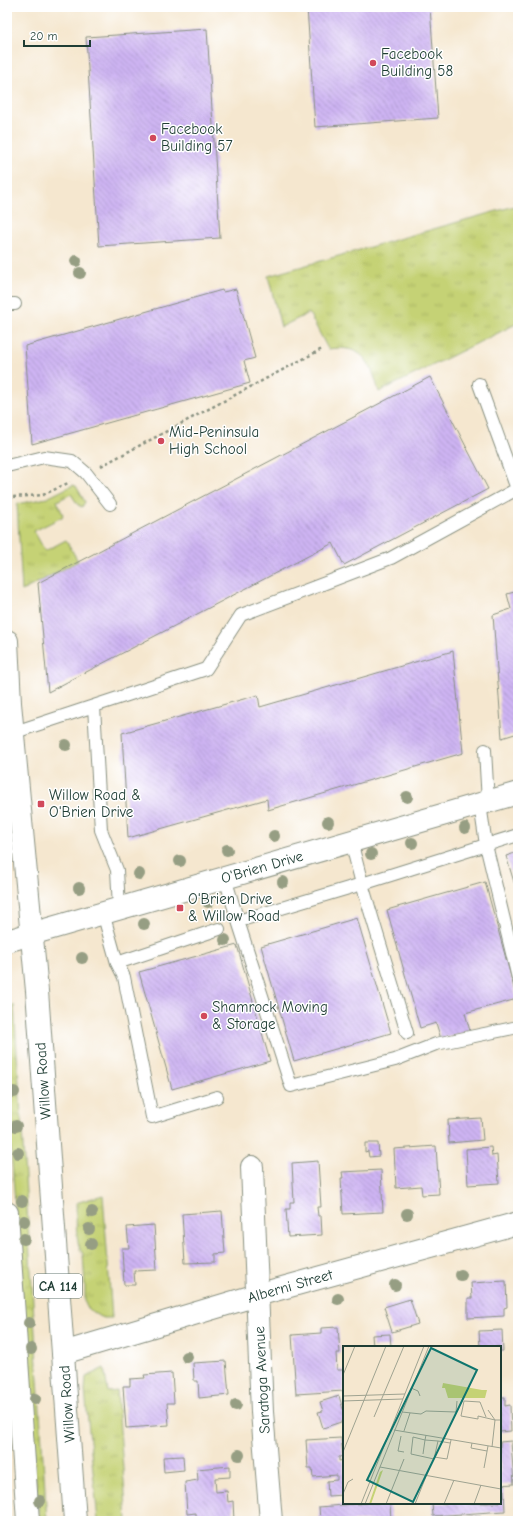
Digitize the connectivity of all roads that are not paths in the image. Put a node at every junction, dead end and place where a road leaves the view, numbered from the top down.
1 (479, 384) dead end
2 (7, 466) edge
3 (110, 504) dead end
4 (7, 641) edge
5 (94, 706) junction
6 (12, 733) junction
7 (485, 750) dead end
8 (518, 793) edge
9 (484, 803) junction
10 (518, 835) edge
11 (351, 841) junction
12 (486, 845) junction
13 (224, 878) junction
14 (362, 884) junction
15 (111, 910) junction
16 (238, 921) junction
17 (219, 929) dead end
18 (31, 934) junction
19 (7, 941) edge
20 (117, 962) junction
21 (518, 978) edge
22 (518, 1027) edge
23 (407, 1033) dead end
24 (217, 1097) dead end
25 (252, 1167) dead end
26 (7, 1213) edge
27 (518, 1223) edge
28 (257, 1295) junction
29 (63, 1353) junction
30 (28, 1521) edge
31 (75, 1521) edge
32 (271, 1521) edge

1 - 5 lane
2 - 3 lane
4 - 6 street, Willow Road / CA 114
5 - 6 lane
5 - 15 lane
6 - 18 street, Willow Road / CA 114
7 - 9 lane
8 - 9 street, O'Brien Drive
9 - 11 street, O'Brien Drive
9 - 12 lane
10 - 12 lane
11 - 13 street, O'Brien Drive
11 - 14 lane
12 - 14 lane
12 - 21 lane
13 - 15 street, O'Brien Drive
13 - 16 lane
14 - 16 lane
14 - 23 lane
15 - 18 street, O'Brien Drive
15 - 20 lane
16 - 22 lane
17 - 20 lane
18 - 19 street, O'Brien Drive
18 - 29 street, Willow Road / CA 114
20 - 24 lane
25 - 28 street, Saratoga Avenue
26 - 30 street, CA 114
27 - 28 street, Alberni Street
28 - 29 street, Alberni Street
28 - 32 street, Saratoga Avenue
29 - 31 street, Willow Road / CA 114

